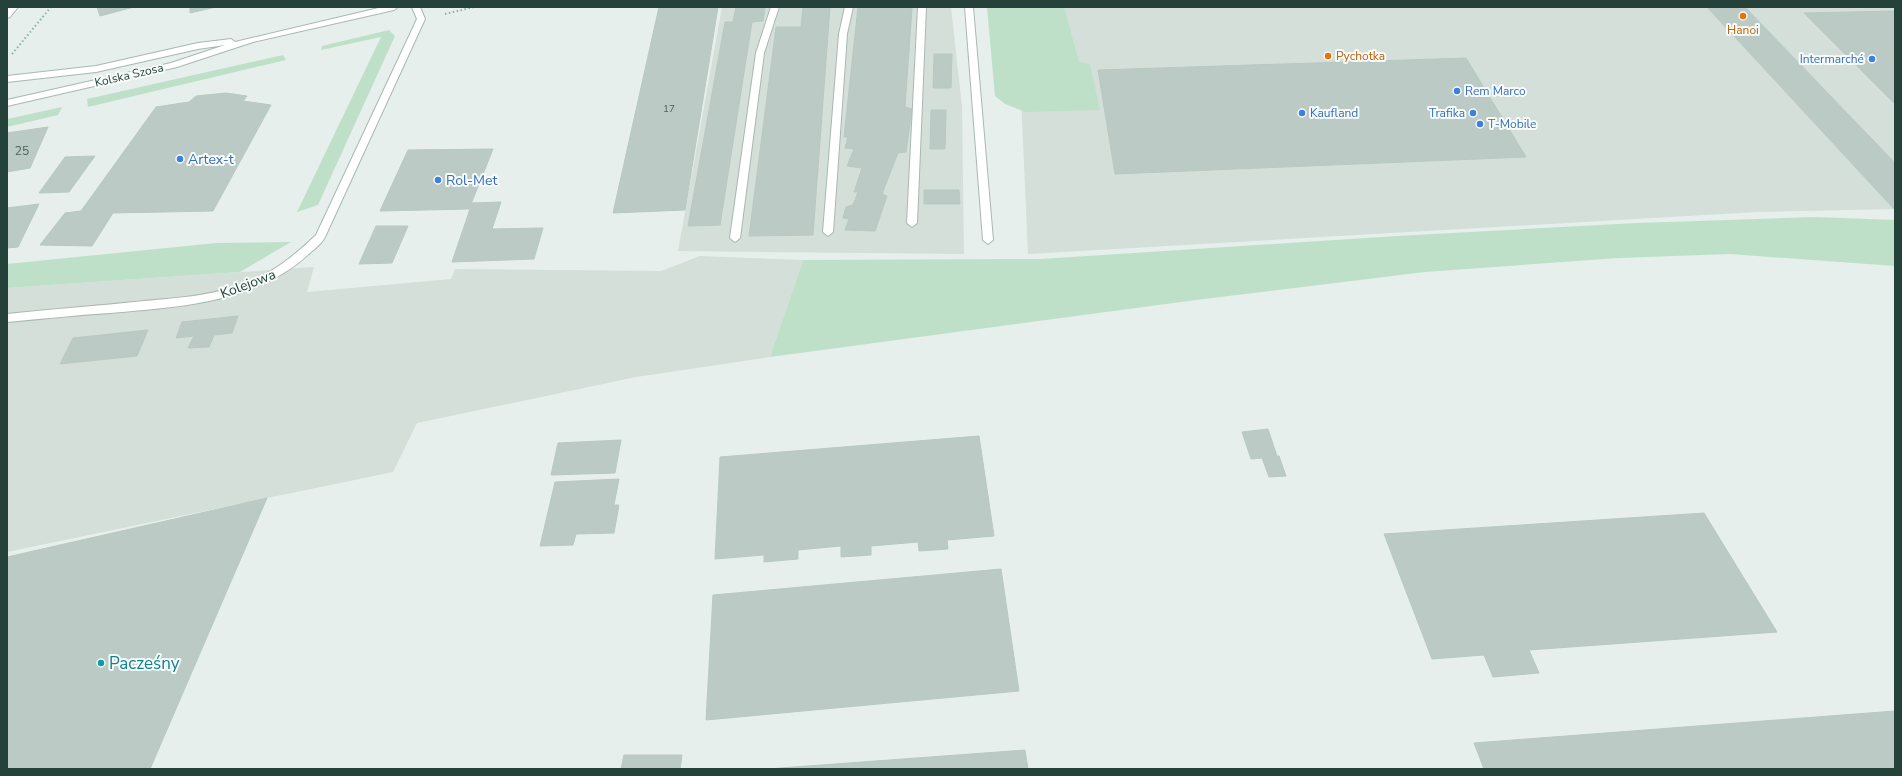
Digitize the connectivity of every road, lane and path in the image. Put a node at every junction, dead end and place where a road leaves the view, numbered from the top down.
1 (14, 7) edge
2 (394, 7) edge
3 (416, 7) edge
4 (474, 7) edge
5 (775, 7) edge
6 (849, 7) edge
7 (922, 7) edge
8 (969, 7) edge
9 (444, 14) dead end
10 (7, 15) edge
11 (250, 40) junction
12 (7, 79) edge
13 (7, 103) edge
14 (912, 223) dead end
15 (828, 232) dead end
16 (734, 238) dead end
17 (988, 240) dead end
18 (7, 318) edge

1 - 10 street
2 - 11 street, Kolska Szosa
3 - 18 street, Kolejowa
4 - 9 path
5 - 16 street
6 - 15 street
7 - 14 street
8 - 17 street
11 - 12 street, Kolska Szosa
11 - 13 street, Kolska Szosa

